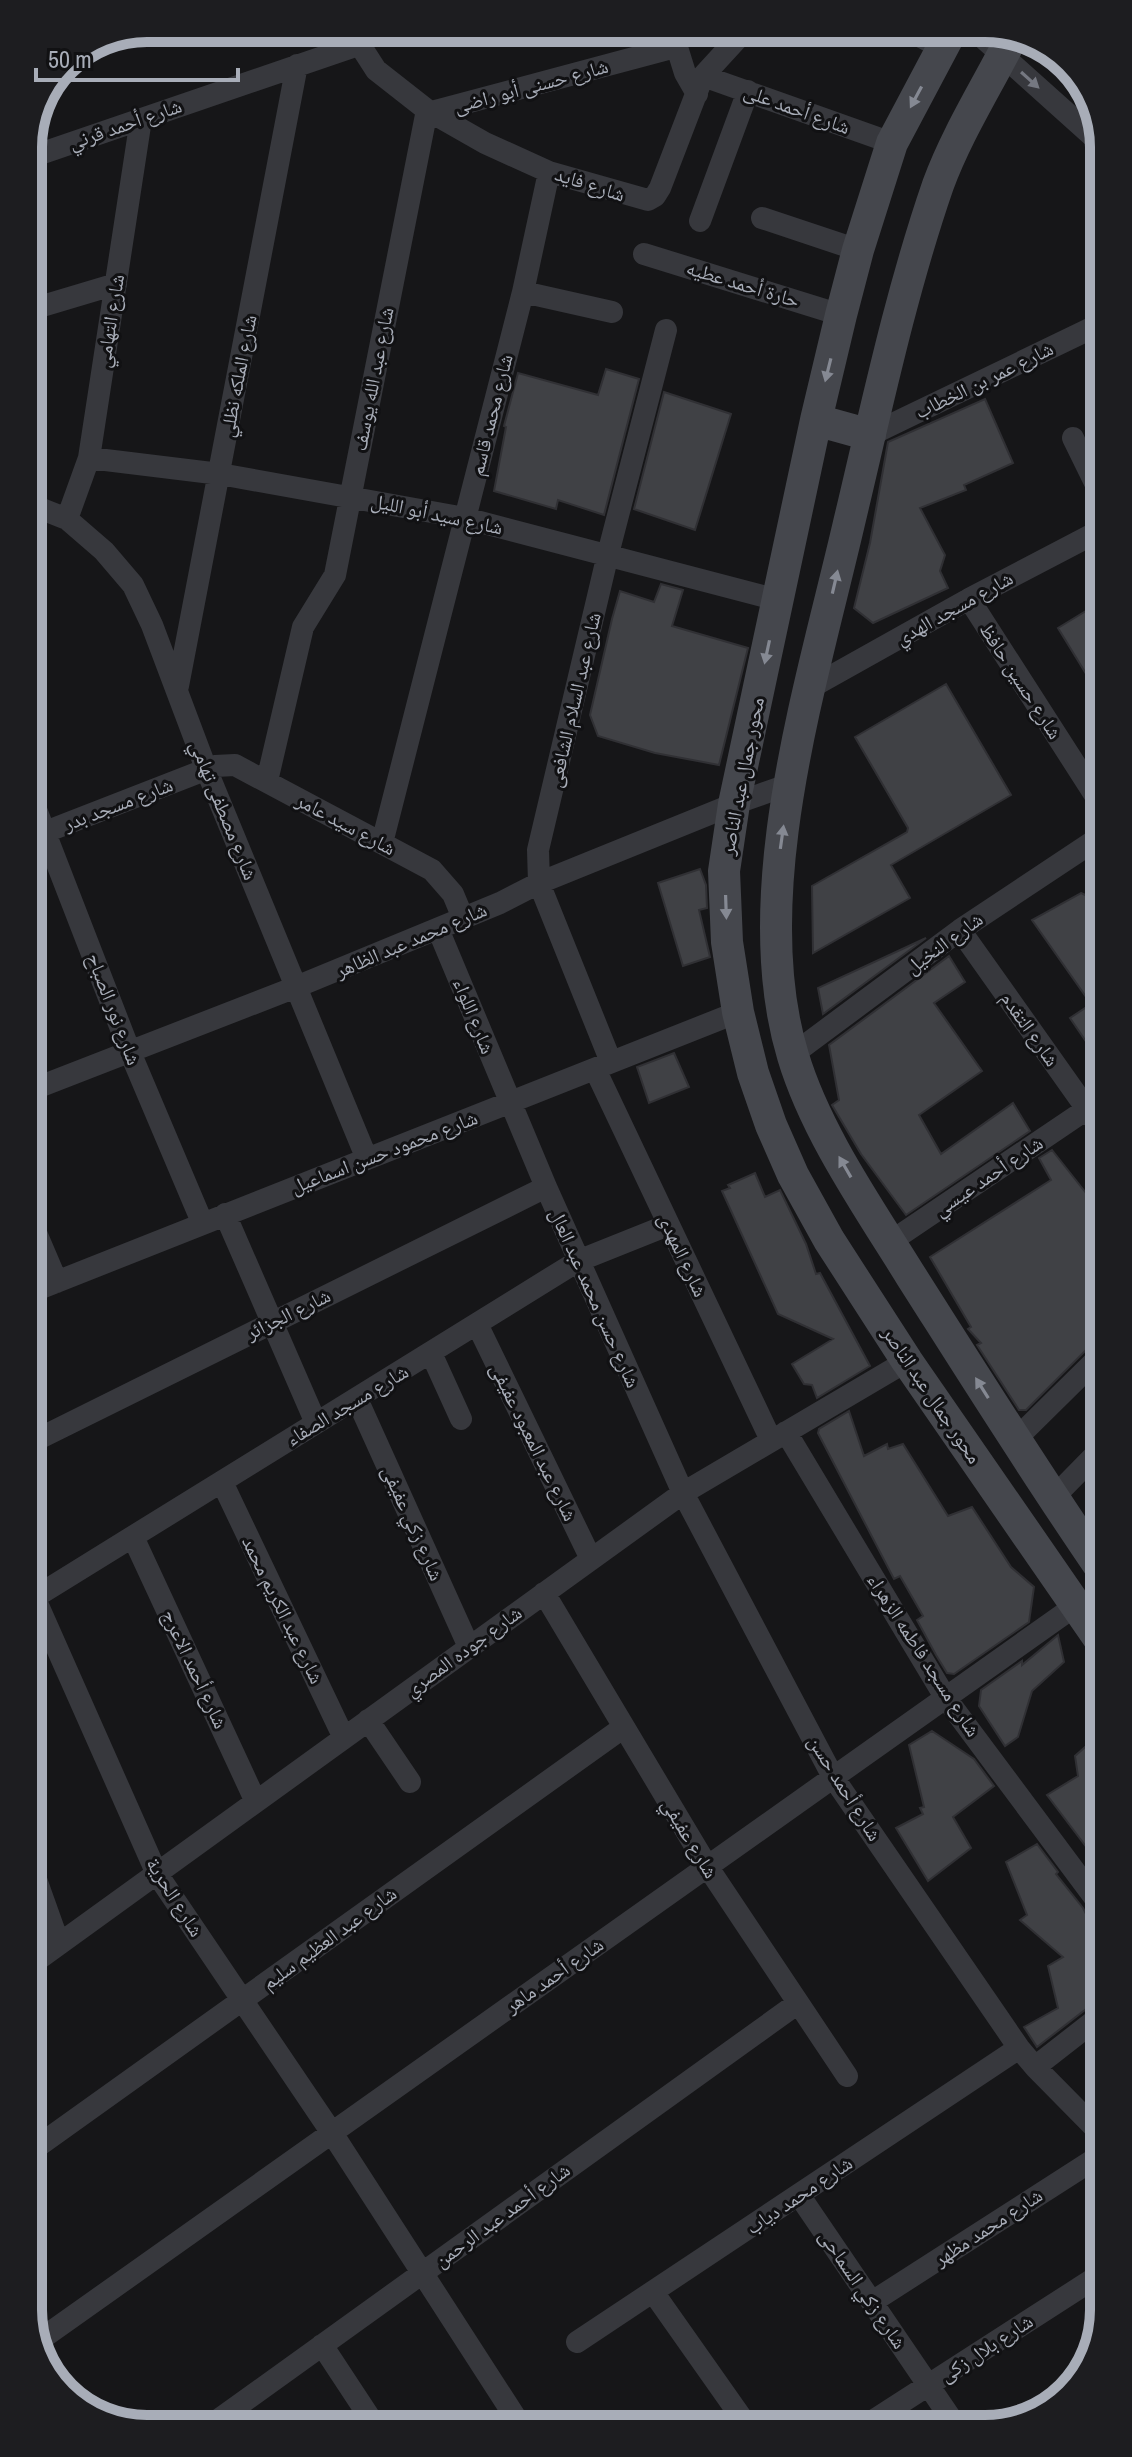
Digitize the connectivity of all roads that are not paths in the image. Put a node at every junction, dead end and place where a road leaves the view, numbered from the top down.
1 (341, 42) edge
2 (357, 42) edge
3 (660, 42) edge
4 (674, 42) edge
5 (735, 42) edge
6 (945, 42) edge
7 (1008, 46) edge
8 (297, 65) junction
9 (700, 85) junction
10 (748, 91) junction
11 (430, 111) junction
12 (141, 119) junction
13 (1088, 131) edge
14 (892, 143) junction
15 (42, 153) edge
16 (549, 172) junction
17 (762, 218) dead end
18 (700, 221) dead end
19 (858, 250) junction
20 (644, 254) dead end
21 (116, 284) junction
22 (523, 292) junction
23 (42, 306) edge
24 (612, 312) dead end
25 (841, 315) junction
26 (1090, 329) edge
27 (666, 330) dead end
28 (816, 420) junction
29 (870, 435) junction
30 (1073, 438) dead end
31 (89, 458) junction
32 (1090, 473) edge
33 (220, 474) junction
34 (350, 496) junction
35 (42, 509) edge
36 (465, 518) junction
37 (67, 519) junction
38 (1090, 536) edge
39 (608, 554) junction
40 (969, 599) junction
41 (778, 600) junction
42 (177, 688) junction
43 (810, 688) junction
44 (207, 771) junction
45 (267, 781) junction
46 (790, 784) junction
47 (1090, 787) edge
48 (734, 804) junction
49 (42, 833) edge
50 (382, 843) junction
51 (42, 844) edge
52 (1090, 844) edge
53 (539, 883) junction
54 (463, 918) junction
55 (438, 929) junction
56 (960, 930) junction
57 (296, 987) junction
58 (738, 1012) junction
59 (130, 1052) junction
60 (792, 1055) junction
61 (603, 1065) junction
62 (42, 1086) edge
63 (509, 1102) junction
64 (1087, 1109) junction
65 (1090, 1113) edge
66 (367, 1159) junction
67 (546, 1187) junction
68 (225, 1214) junction
69 (202, 1222) junction
70 (668, 1225) junction
71 (890, 1242) junction
72 (42, 1247) edge
73 (578, 1261) junction
74 (57, 1282) junction
75 (42, 1288) edge
76 (272, 1322) junction
77 (477, 1324) junction
78 (431, 1353) junction
79 (907, 1361) junction
80 (1090, 1366) edge
81 (357, 1399) junction
82 (461, 1419) dead end
83 (316, 1423) junction
84 (779, 1436) junction
85 (42, 1437) edge
86 (1015, 1440) junction
87 (1090, 1460) edge
88 (222, 1482) junction
89 (683, 1493) junction
90 (1053, 1498) junction
91 (133, 1537) junction
92 (1090, 1552) edge
93 (591, 1559) junction
94 (42, 1591) edge
95 (544, 1593) junction
96 (1075, 1606) junction
97 (42, 1616) edge
98 (1090, 1627) edge
99 (469, 1647) junction
100 (945, 1697) junction
101 (368, 1720) junction
102 (624, 1727) junction
103 (344, 1738) junction
104 (833, 1777) junction
105 (410, 1782) dead end
106 (256, 1802) junction
107 (707, 1866) junction
108 (157, 1874) junction
109 (1090, 1892) edge
110 (42, 1896) edge
111 (59, 1944) junction
112 (42, 1956) edge
113 (241, 2000) junction
114 (798, 2003) junction
115 (1090, 2024) edge
116 (1019, 2048) junction
117 (1035, 2067) junction
118 (847, 2076) dead end
119 (1090, 2123) edge
120 (332, 2133) junction
121 (42, 2143) edge
122 (1090, 2162) edge
123 (799, 2195) junction
124 (422, 2273) junction
125 (1090, 2281) edge
126 (653, 2292) junction
127 (872, 2302) junction
128 (46, 2336) edge
129 (577, 2342) dead end
130 (322, 2345) junction
131 (928, 2385) junction
132 (225, 2415) edge
133 (368, 2415) edge
134 (514, 2415) edge
135 (740, 2415) edge
136 (882, 2415) edge
137 (949, 2415) edge

1 - 8 street, شارع أحمد قرني
2 - 11 street, شارع فايد
3 - 11 street, شارع حسنى أبو راضى
4 - 9 street
5 - 9 street
6 -> 14 street, محور جمال عبد الناصر
7 -> 13 street
7 - 29 street
8 - 12 street, شارع أحمد قرني
8 - 33 street, شارع الملكه نظلي
9 - 10 street, شارع أحمد على
9 - 16 street, شارع فايد
10 - 14 street, شارع أحمد على
10 - 18 street
11 - 16 street, شارع فايد
11 - 34 street, شارع عبد الله يوسف
12 - 15 street, شارع أحمد قرني
12 - 21 street, شارع التهامي
14 - 19 street, محور جمال عبد الناصر
16 - 22 street, شارع محمد قاسم
17 - 19 street
19 - 25 street, محور جمال عبد الناصر
20 - 25 street, حارة أحمد عطيه
21 - 23 street
21 - 31 street, شارع التهامي
22 - 24 street
22 - 36 street, شارع محمد قاسم
25 -> 28 street, محور جمال عبد الناصر
26 - 29 street, شارع عمر بن الخطاب
27 - 39 street, شارع عبد السلام الشافعى
28 - 29 street
28 - 41 street, محور جمال عبد الناصر
43 -> 29 street
30 - 32 street
31 - 33 street, شارع سيد أبو الليل
31 - 37 street, شارع التهامي
33 - 34 street, شارع سيد أبو الليل
33 - 42 street, شارع الملكه نظلي
34 - 36 street, شارع سيد أبو الليل
34 - 45 street, شارع عبد الله يوسف
35 - 37 street, شارع مصطفى تهامي
36 - 39 street, شارع سيد أبو الليل
36 - 50 street, شارع محمد قاسم
37 - 42 street, شارع مصطفى تهامي
38 - 40 street, شارع مسجد الهدي
39 - 41 street, شارع سيد أبو الليل
39 - 53 street, شارع عبد السلام الشافعى
40 - 43 street, شارع مسجد الهدي
40 - 47 street, شارع حسين حافظ
41 -> 48 street, محور جمال عبد الناصر
42 - 44 street, شارع مصطفى تهامي
43 - 46 street
44 - 45 street, شارع سيد عامر
44 - 49 street, شارع مسجد بدر
44 - 57 street, شارع مصطفى تهامي
45 - 50 street, شارع سيد عامر
46 - 48 street, شارع محمد عبد الظاهر
60 -> 46 street
48 - 53 street, شارع محمد عبد الظاهر
48 -> 58 street, محور جمال عبد الناصر
50 - 54 street, شارع سيد عامر
51 - 59 street, شارع نور الصباح
52 - 56 street, شارع النخيل
53 - 54 street, شارع محمد عبد الظاهر
53 - 61 street, شارع عبد السلام الشافعى
54 - 55 street, شارع محمد عبد الظاهر
55 - 57 street, شارع محمد عبد الظاهر
55 - 63 street, شارع اللواء
56 - 60 street, شارع النخيل
56 - 64 street, شارع التقدم
57 - 59 street, شارع محمد عبد الظاهر
57 - 66 street, شارع مصطفى تهامي
58 - 61 street, شارع محمود حسن اسماعيل
58 - 79 street, محور جمال عبد الناصر
59 - 62 street, شارع محمد عبد الظاهر
59 - 69 street, شارع نور الصباح
71 -> 60 street
61 - 63 street, شارع محمود حسن اسماعيل
61 - 70 street, شارع المهدى
63 - 66 street, شارع محمود حسن اسماعيل
63 - 67 street, شارع حسن محمد عبد العال
64 - 65 street, شارع التقدم
64 - 71 street, شارع أحمد عيسي
66 - 68 street, شارع محمود حسن اسماعيل
67 - 73 street, شارع حسن محمد عبد العال
67 - 76 street, شارع الجزائر
68 - 69 street, شارع محمود حسن اسماعيل
68 - 76 street
69 - 74 street, شارع محمود حسن اسماعيل
70 - 73 street, شارع مسجد الصفاء
70 - 84 street, شارع المهدى
86 -> 71 street
72 - 74 street
73 - 77 street, شارع مسجد الصفاء
73 - 89 street, شارع حسن محمد عبد العال
74 - 75 street, شارع محمود حسن اسماعيل
76 - 83 street
76 - 85 street, شارع الجزائر
77 - 78 street, شارع مسجد الصفاء
77 - 93 street, شارع عبد المعبود عفيفى
78 - 81 street, شارع مسجد الصفاء
78 - 82 street
79 - 84 street, شارع جوده المصري
79 - 96 street, محور جمال عبد الناصر
80 - 86 street
81 - 83 street, شارع مسجد الصفاء
81 - 99 street, شارع زكي عفيفى
83 - 88 street, شارع مسجد الصفاء
84 - 89 street, شارع جوده المصري
84 - 100 street, شارع مسجد فاطمه الزهراء
86 - 90 street
87 - 90 street
88 - 91 street, شارع مسجد الصفاء
88 - 103 street, شارع عبد الكريم محمد
89 - 93 street, شارع جوده المصري
89 - 104 street, شارع أحمد حسن
90 - 92 street
91 - 94 street, شارع مسجد الصفاء
91 - 106 street, شارع أحمد الاعرج
93 - 95 street, شارع جوده المصري
95 - 99 street, شارع جوده المصري
95 - 102 street, شارع عفيفي
96 - 98 street, محور جمال عبد الناصر
96 - 100 street, شارع أحمد ماهر
97 - 108 street, شارع الحرية
99 - 101 street, شارع جوده المصري
100 - 104 street, شارع أحمد ماهر
100 - 109 street, شارع مسجد فاطمه الزهراء
101 - 103 street, شارع جوده المصري
101 - 105 street
102 - 107 street, شارع عفيفي
102 - 113 street, شارع عبد العظيم سليم
103 - 106 street, شارع جوده المصري
104 - 107 street, شارع أحمد ماهر
104 - 116 street, شارع أحمد حسن
106 - 108 street, شارع جوده المصري
107 - 114 street, شارع عفيفي
107 - 120 street, شارع أحمد ماهر
108 - 111 street, شارع جوده المصري
108 - 113 street, شارع الحرية
110 - 111 street
111 - 112 street, شارع جوده المصري
113 - 120 street, شارع الحرية
113 - 121 street, شارع عبد العظيم سليم
114 - 118 street, شارع عفيفي
114 - 124 street, شارع أحمد عبد الرحمن
115 - 117 street
116 - 117 street, شارع أحمد حسن
116 - 123 street, شارع محمد دياب
117 - 119 street, شارع أحمد حسن
120 - 124 street, شارع الحرية
120 - 128 street, شارع أحمد ماهر
122 - 127 street, شارع محمد مظهر
123 - 126 street, شارع محمد دياب
123 - 127 street, شارع زكي السماحى
124 - 130 street, شارع أحمد عبد الرحمن
124 - 134 street, شارع الحرية
125 - 131 street, شارع بلال زكى
126 - 129 street, شارع محمد دياب
126 - 135 street
127 - 131 street, شارع زكي السماحى
130 - 132 street, شارع أحمد عبد الرحمن
130 - 133 street
131 - 136 street, شارع بلال زكى
131 - 137 street, شارع زكي السماحى

